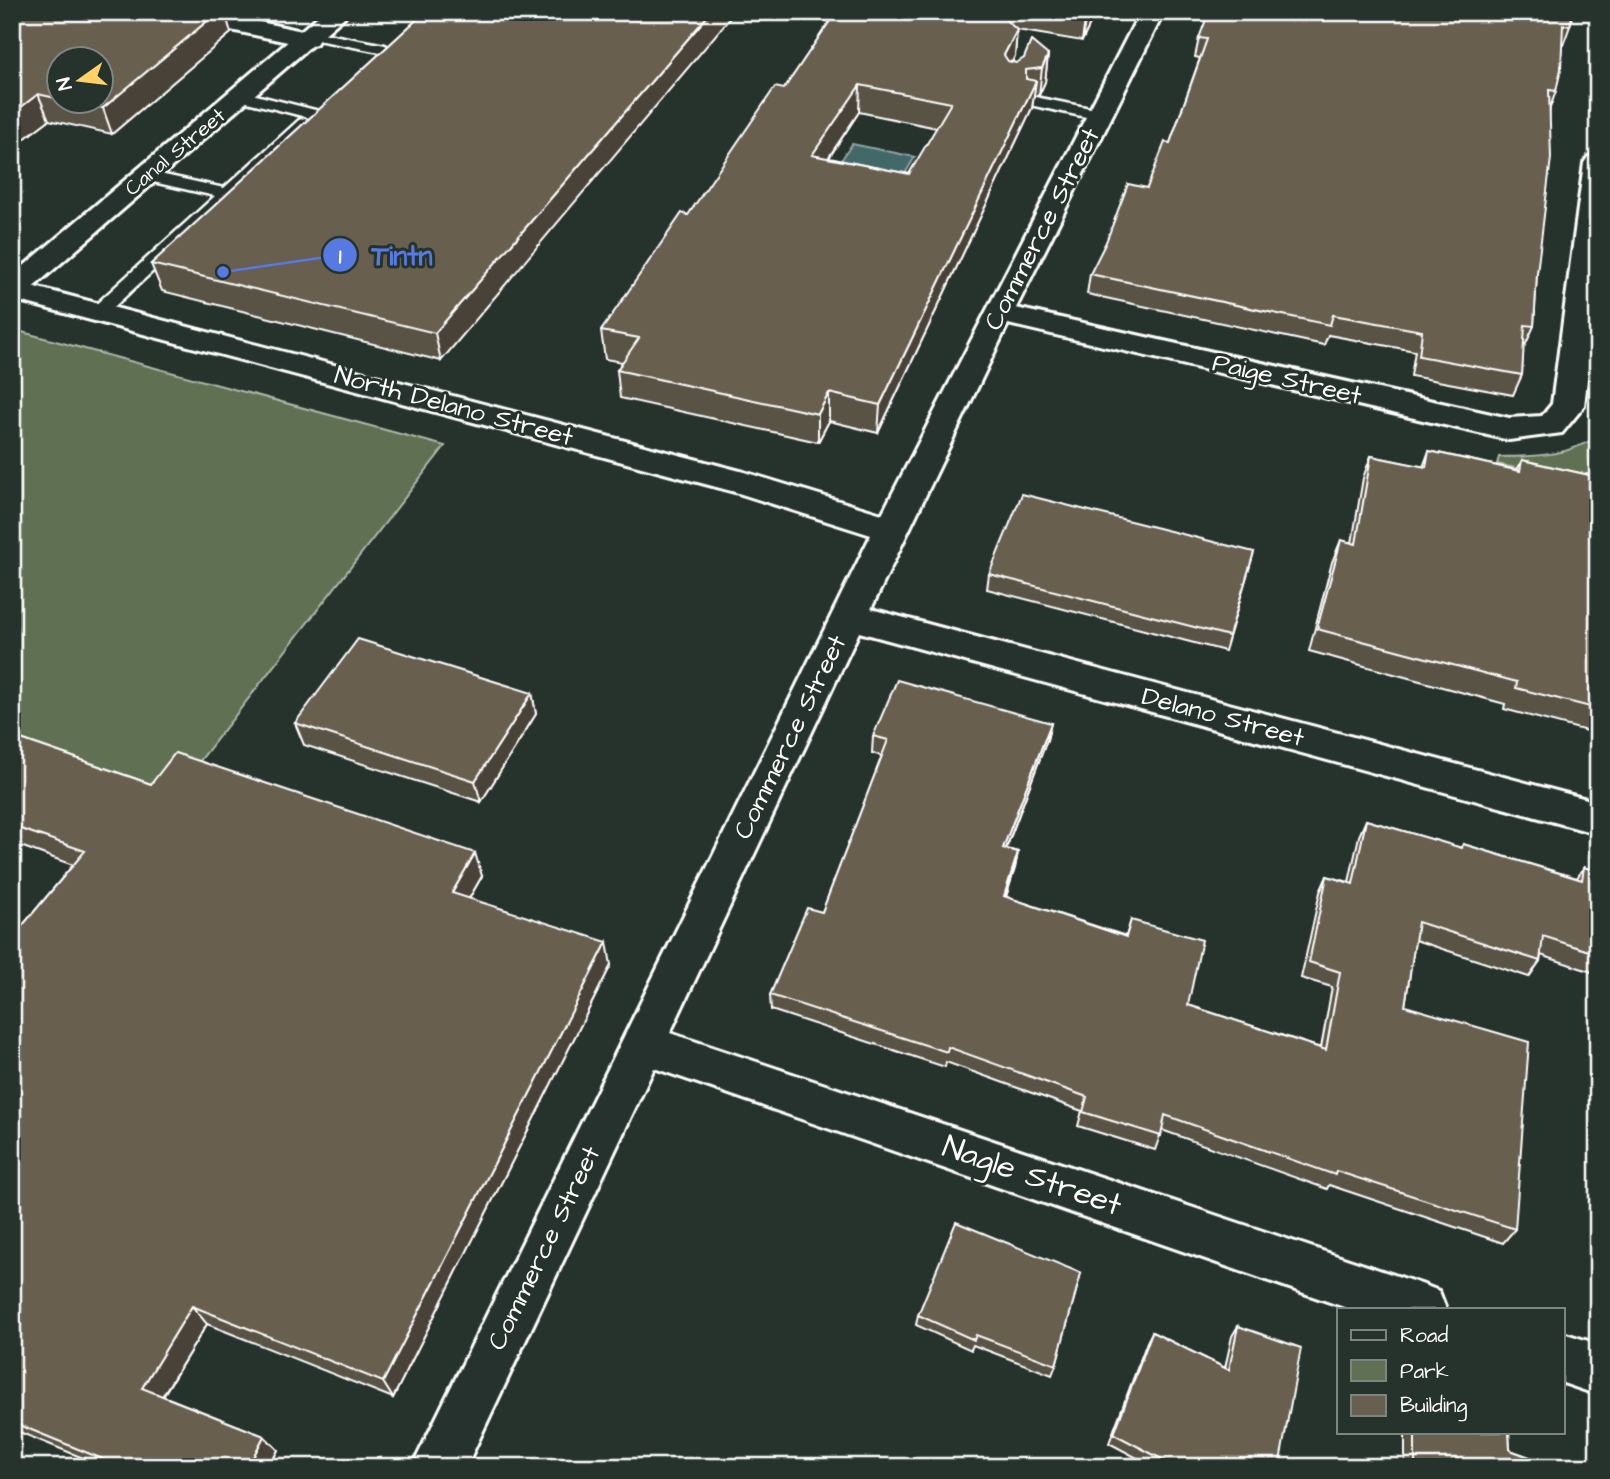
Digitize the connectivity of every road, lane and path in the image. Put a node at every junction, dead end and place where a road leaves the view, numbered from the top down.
1 (178, 12) edge
2 (338, 12) edge
3 (1152, 12) edge
4 (310, 37) junction
5 (365, 68) edge
6 (240, 96) junction
7 (1030, 100) edge
8 (1100, 115) junction
9 (1598, 163) edge
10 (146, 176) junction
11 (227, 194) junction
12 (12, 290) edge
13 (98, 312) junction
14 (998, 313) junction
15 (893, 530) junction
16 (849, 615) junction
17 (1598, 818) edge
18 (643, 1044) junction
19 (1418, 1308) edge
20 (1564, 1358) edge
21 (1598, 1370) edge
22 (438, 1467) edge

1 - 4 street
2 - 4 street, Canal Street
3 - 8 street, Commerce Street
4 - 5 lane
4 - 6 street, Canal Street
6 - 10 street, Canal Street
6 - 11 lane
7 - 8 lane
8 - 14 street, Commerce Street
9 - 14 street, Paige Street
10 - 11 lane
10 - 12 street, Canal Street
11 - 13 lane
12 - 13 street, North Delano Street
13 - 15 street, North Delano Street
14 - 15 street, Commerce Street
15 - 16 street, Commerce Street
16 - 17 street, Delano Street
16 - 18 street, Commerce Street
18 - 19 street, Nagle Street
18 - 22 street, Commerce Street
20 - 21 street

